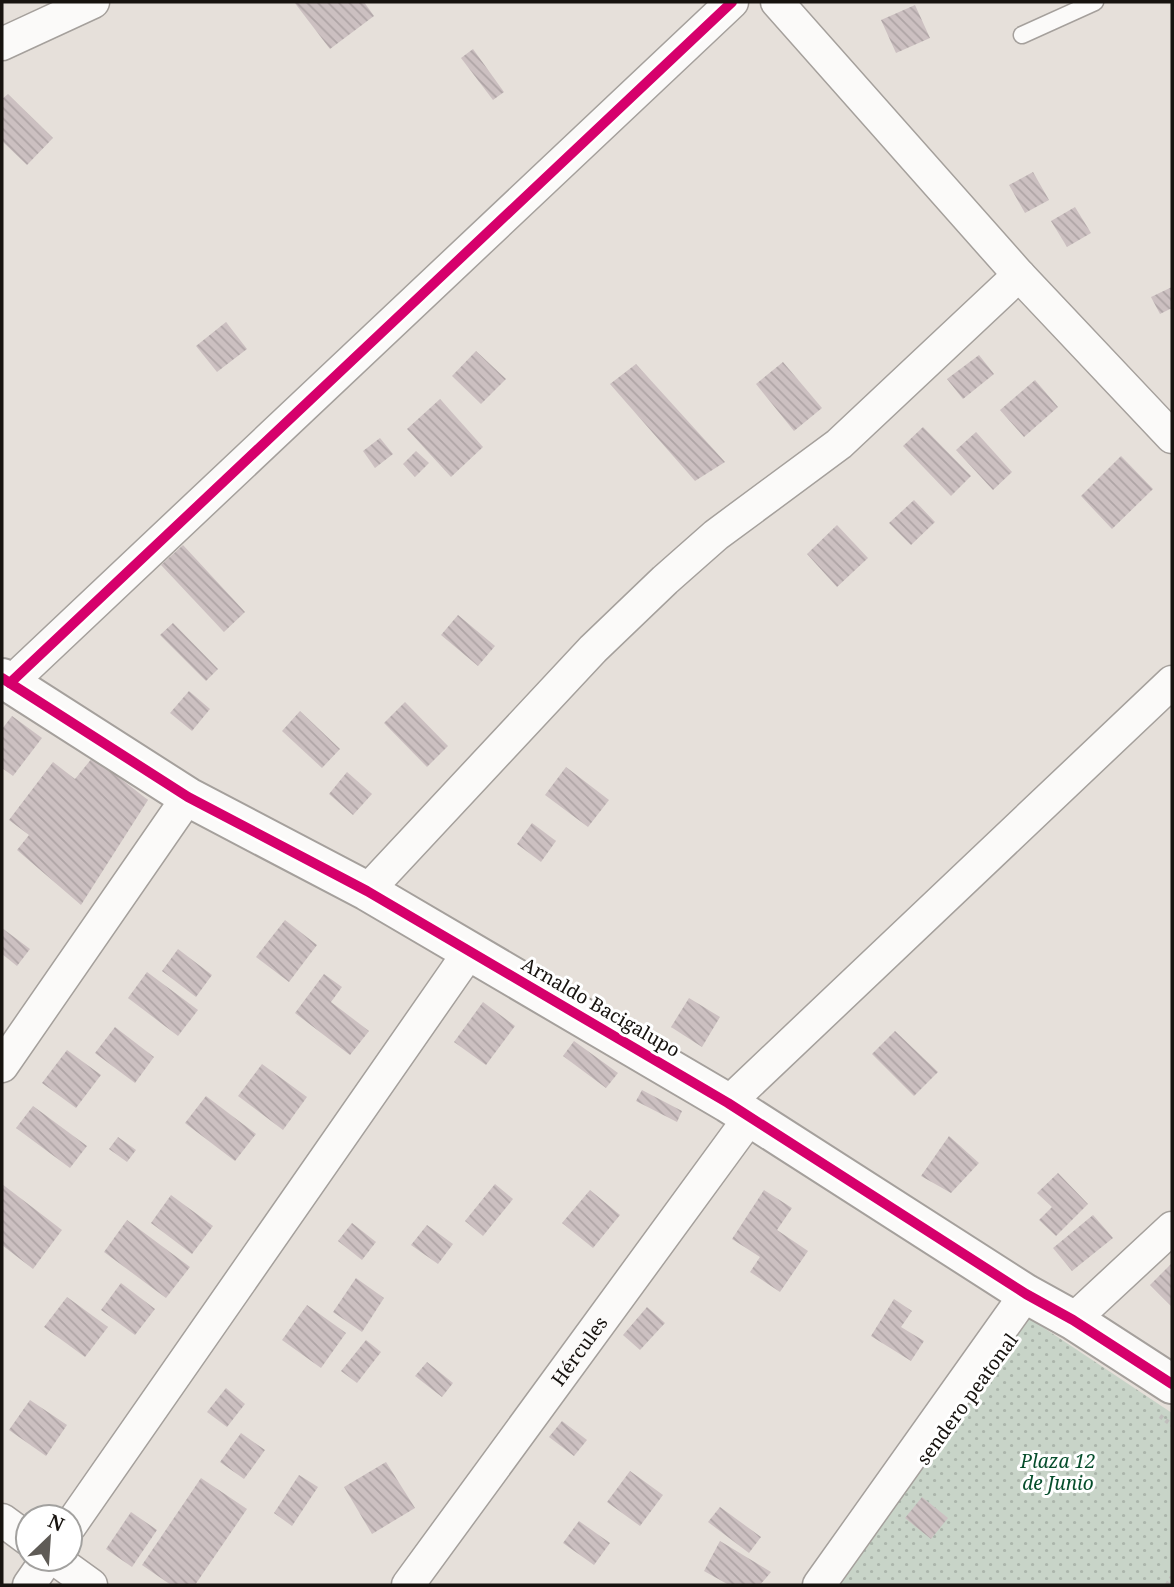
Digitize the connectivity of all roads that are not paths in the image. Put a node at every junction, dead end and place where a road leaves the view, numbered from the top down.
1 (93, 2) edge
2 (732, 2) edge
3 (777, 2) edge
4 (1096, 2) edge
5 (1022, 35) dead end
6 (2, 44) edge
7 (1019, 275) junction
8 (1172, 437) edge
9 (6, 681) edge
10 (1172, 682) edge
11 (188, 797) junction
12 (367, 891) junction
13 (470, 951) junction
14 (2, 1066) edge
15 (740, 1109) junction
16 (1172, 1228) edge
17 (1026, 1294) junction
18 (1073, 1320) junction
19 (1161, 1397) edge
20 (84, 1506) edge
21 (74, 1573) edge
22 (90, 1585) edge
23 (408, 1585) edge
24 (819, 1585) edge

1 - 6 street
2 - 9 street
3 - 7 street
4 - 5 lane
7 - 8 street
7 - 12 street
9 - 11 street, Arnaldo Bacigalupo
10 - 15 street, Hércules
11 - 12 street, Arnaldo Bacigalupo
11 - 14 street
12 - 13 street, Arnaldo Bacigalupo
13 - 15 street, Arnaldo Bacigalupo
13 - 20 street
15 - 17 street, Arnaldo Bacigalupo
15 - 23 street, Hércules
16 - 18 street
17 - 18 street, Arnaldo Bacigalupo
17 - 24 street
18 - 19 street, Arnaldo Bacigalupo
21 - 22 street

